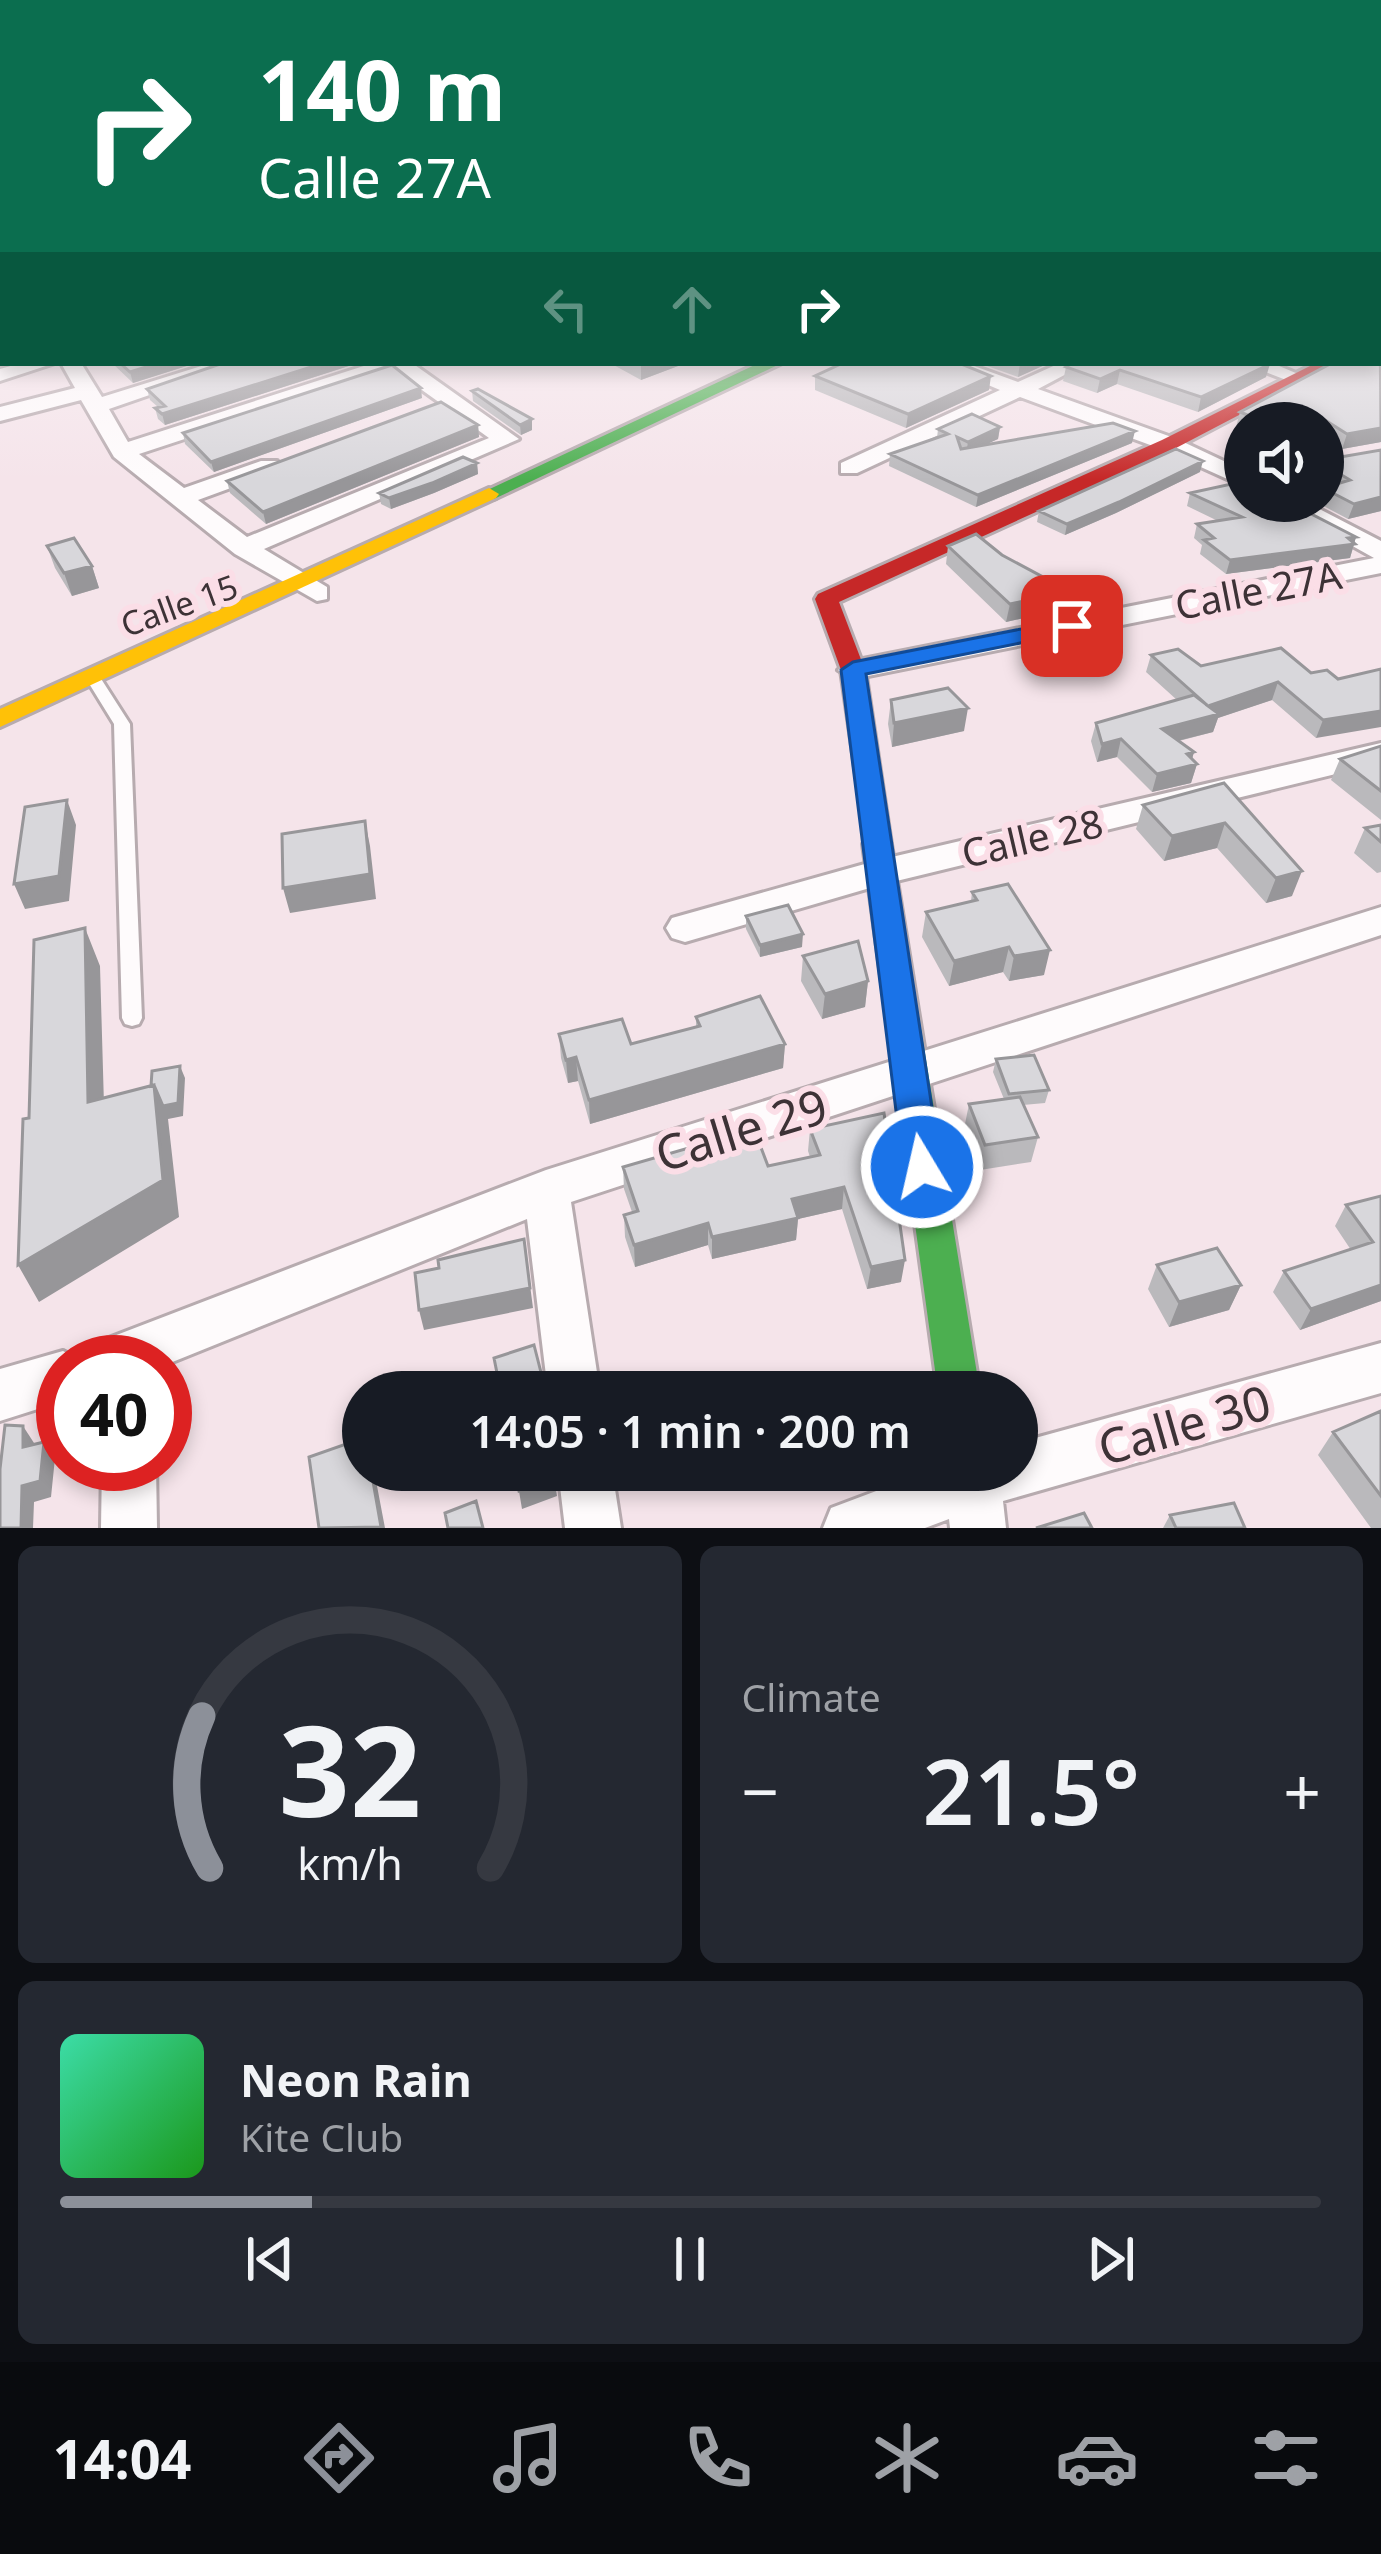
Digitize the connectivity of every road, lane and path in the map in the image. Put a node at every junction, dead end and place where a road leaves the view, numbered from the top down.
1 (31, 366) edge
2 (77, 366) edge
3 (220, 366) edge
4 (388, 366) edge
5 (400, 366) edge
6 (767, 366) edge
7 (803, 366) edge
8 (955, 366) edge
9 (1071, 366) edge
10 (1261, 366) edge
11 (1324, 366) edge
12 (0, 375) edge
13 (1300, 379) junction
14 (1024, 389) junction
15 (90, 399) junction
16 (0, 413) edge
17 (1169, 444) junction
18 (122, 452) junction
19 (292, 457) edge
20 (849, 469) dead end
21 (1224, 470) edge
22 (180, 498) junction
23 (1318, 522) edge
24 (244, 548) junction
25 (1380, 563) edge
26 (307, 586) junction
27 (853, 670) junction
28 (101, 673) junction
29 (0, 719) edge
30 (1381, 753) edge
31 (879, 873) junction
32 (1381, 921) edge
33 (685, 928) dead end
34 (132, 1018) dead end
35 (908, 1077) junction
36 (546, 1190) junction
37 (186, 1335) edge
38 (1381, 1368) edge
39 (571, 1371) edge
40 (956, 1371) edge
41 (36, 1384) edge
42 (0, 1395) edge
43 (129, 1491) edge
44 (588, 1491) edge
45 (974, 1493) edge
46 (129, 1528) edge
47 (593, 1528) edge
48 (851, 1528) edge

1 - 12 street
2 - 15 street
3 - 15 street
4 - 18 street
5 - 24 street
6 - 26 main road, Calle 15
7 - 26 main road, Calle 15
8 - 14 street
9 - 14 street
10 - 13 street
11 - 13 main road
13 - 17 main road
14 - 17 street
14 - 20 street
15 - 16 street
15 - 18 street
17 - 21 street
17 - 27 main road
18 - 22 street
19 - 22 street
22 - 24 street
23 - 25 street
24 - 26 street
25 - 27 street, Calle 27A
26 - 28 main road, Calle 15
27 - 31 main road
28 - 29 main road, Calle 15
28 - 34 lane
30 - 31 street, Calle 28
31 - 33 street, Calle 28
31 - 35 main road
32 - 35 street, Calle 29
35 - 36 street, Calle 29
35 - 40 main road
36 - 37 street, Calle 29
36 - 39 street
38 - 45 street, Calle 30
41 - 42 street
43 - 46 street
44 - 47 street
45 - 48 street, Calle 30

